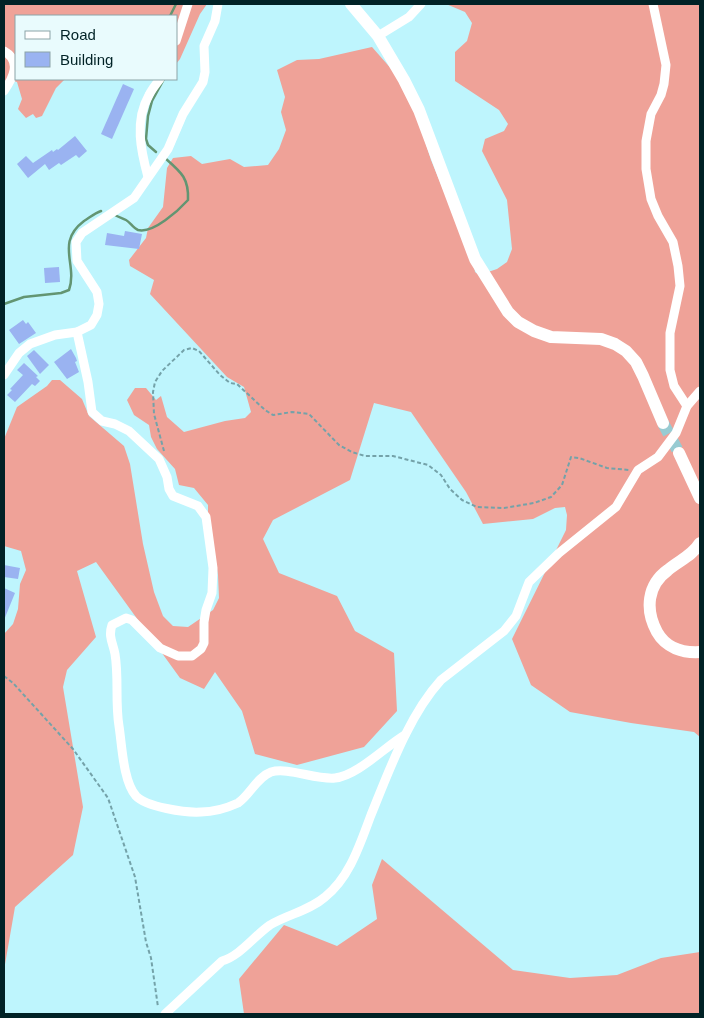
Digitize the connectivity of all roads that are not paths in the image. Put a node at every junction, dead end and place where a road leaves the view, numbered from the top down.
1 (188, 4) edge
2 (218, 4) edge
3 (351, 4) edge
4 (421, 4) edge
5 (653, 4) edge
6 (178, 35) edge
7 (378, 36) junction
8 (4, 51) edge
9 (159, 80) edge
10 (4, 91) edge
11 (148, 177) junction
12 (77, 332) junction
13 (4, 375) edge
14 (700, 390) edge
15 (688, 406) junction
16 (663, 423) tunnel mouth
17 (679, 453) tunnel mouth
18 (700, 498) edge
19 (700, 543) edge
20 (700, 652) edge
21 (405, 734) junction
22 (165, 1014) edge

1 - 6 street
2 - 11 street
3 - 7 street
4 - 7 street
5 - 15 street
7 - 16 street
8 - 10 street
9 - 11 street
11 - 12 street
12 - 13 street
12 - 21 street
14 - 15 street
15 - 21 street
17 - 18 street
19 - 20 street
21 - 22 street

